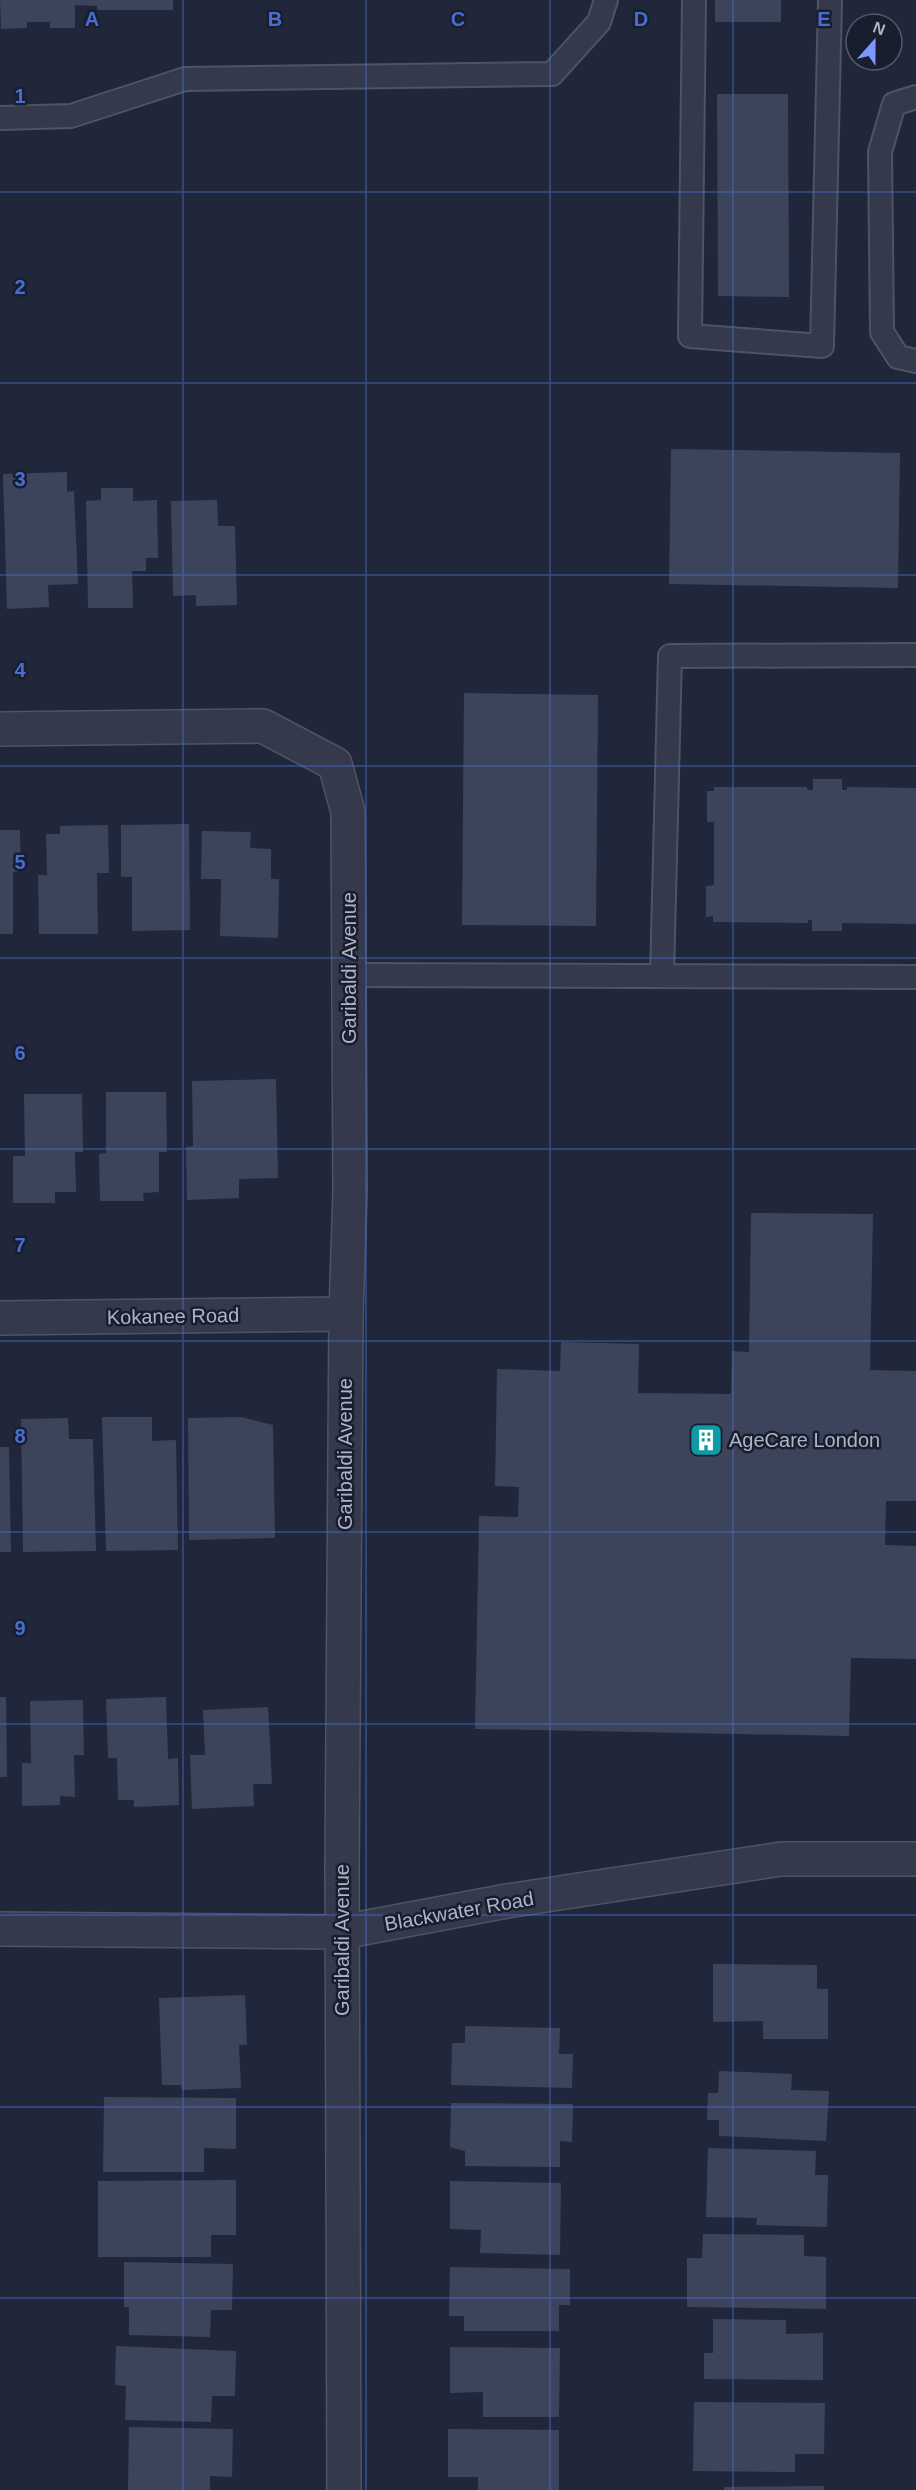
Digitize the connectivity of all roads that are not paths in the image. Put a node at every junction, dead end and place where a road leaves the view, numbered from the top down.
1 (606, 0) edge
2 (694, 0) edge
3 (830, 0) edge
4 (916, 97) edge
5 (0, 118) edge
6 (916, 361) edge
7 (916, 655) edge
8 (0, 729) edge
9 (349, 975) junction
10 (662, 976) junction
11 (916, 977) edge
12 (346, 1314) junction
13 (0, 1318) edge
14 (916, 1859) edge
15 (0, 1929) edge
16 (342, 1932) junction
17 (344, 2490) edge

1 - 5 lane
2 - 3 lane
4 - 6 lane
7 - 10 lane
8 - 9 street, Garibaldi Avenue
9 - 10 lane
9 - 12 street, Garibaldi Avenue
10 - 11 lane
12 - 13 street, Kokanee Road
12 - 16 street, Garibaldi Avenue
14 - 16 street, Blackwater Road
15 - 16 street, Blackwater Road
16 - 17 street, Garibaldi Avenue

